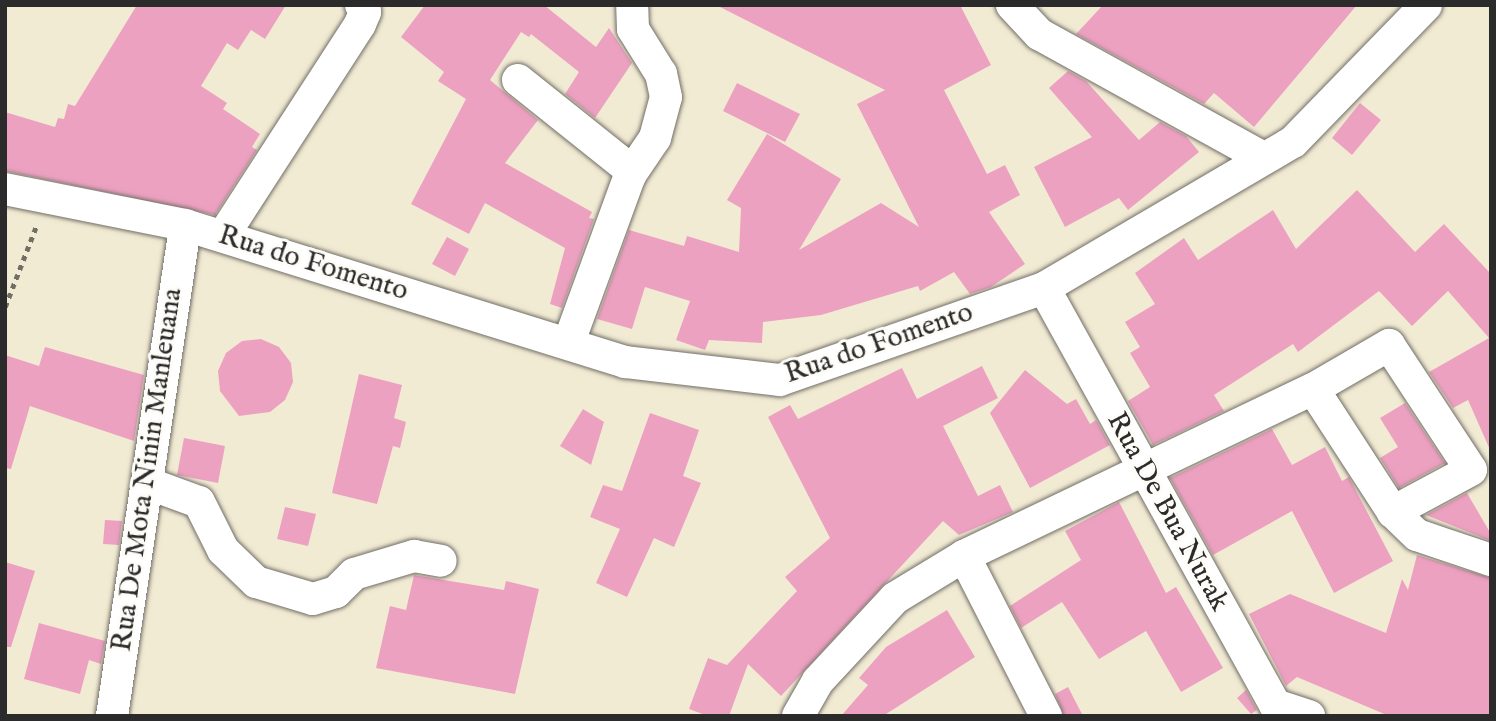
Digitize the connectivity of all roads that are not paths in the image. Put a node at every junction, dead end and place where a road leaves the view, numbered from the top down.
1 (361, 5) edge
2 (632, 5) edge
3 (1012, 5) edge
4 (1426, 5) edge
5 (518, 80) dead end
6 (1264, 158) junction
7 (631, 175) junction
8 (5, 189) edge
9 (185, 225) junction
10 (223, 236) junction
11 (1044, 288) junction
12 (569, 342) junction
13 (1313, 389) junction
14 (1481, 466) edge
15 (1144, 473) junction
16 (147, 483) junction
17 (1393, 512) junction
18 (964, 556) junction
19 (1491, 560) edge
20 (441, 561) dead end
21 (1273, 710) edge
22 (112, 716) edge
23 (798, 716) edge
24 (1046, 716) edge
25 (1309, 716) edge

1 - 10 street
2 - 7 street
3 - 6 street
4 - 6 street, Rua do Fomento
5 - 7 street
6 - 11 street, Rua do Fomento
7 - 12 street
8 - 9 street, Rua do Fomento
9 - 10 street, Rua do Fomento
9 - 16 street, Rua De Mota Ninin Manleuana
10 - 12 street, Rua do Fomento
11 - 12 street, Rua do Fomento
11 - 15 street, Rua De Bua Nurak
13 - 14 street
13 - 15 street
13 - 17 street
14 - 17 street
15 - 18 street
15 - 21 street, Rua De Bua Nurak
16 - 20 street
16 - 22 street, Rua De Mota Ninin Manleuana
17 - 19 street
18 - 23 street
18 - 24 street
21 - 25 street, Rua De Bua Nurak

